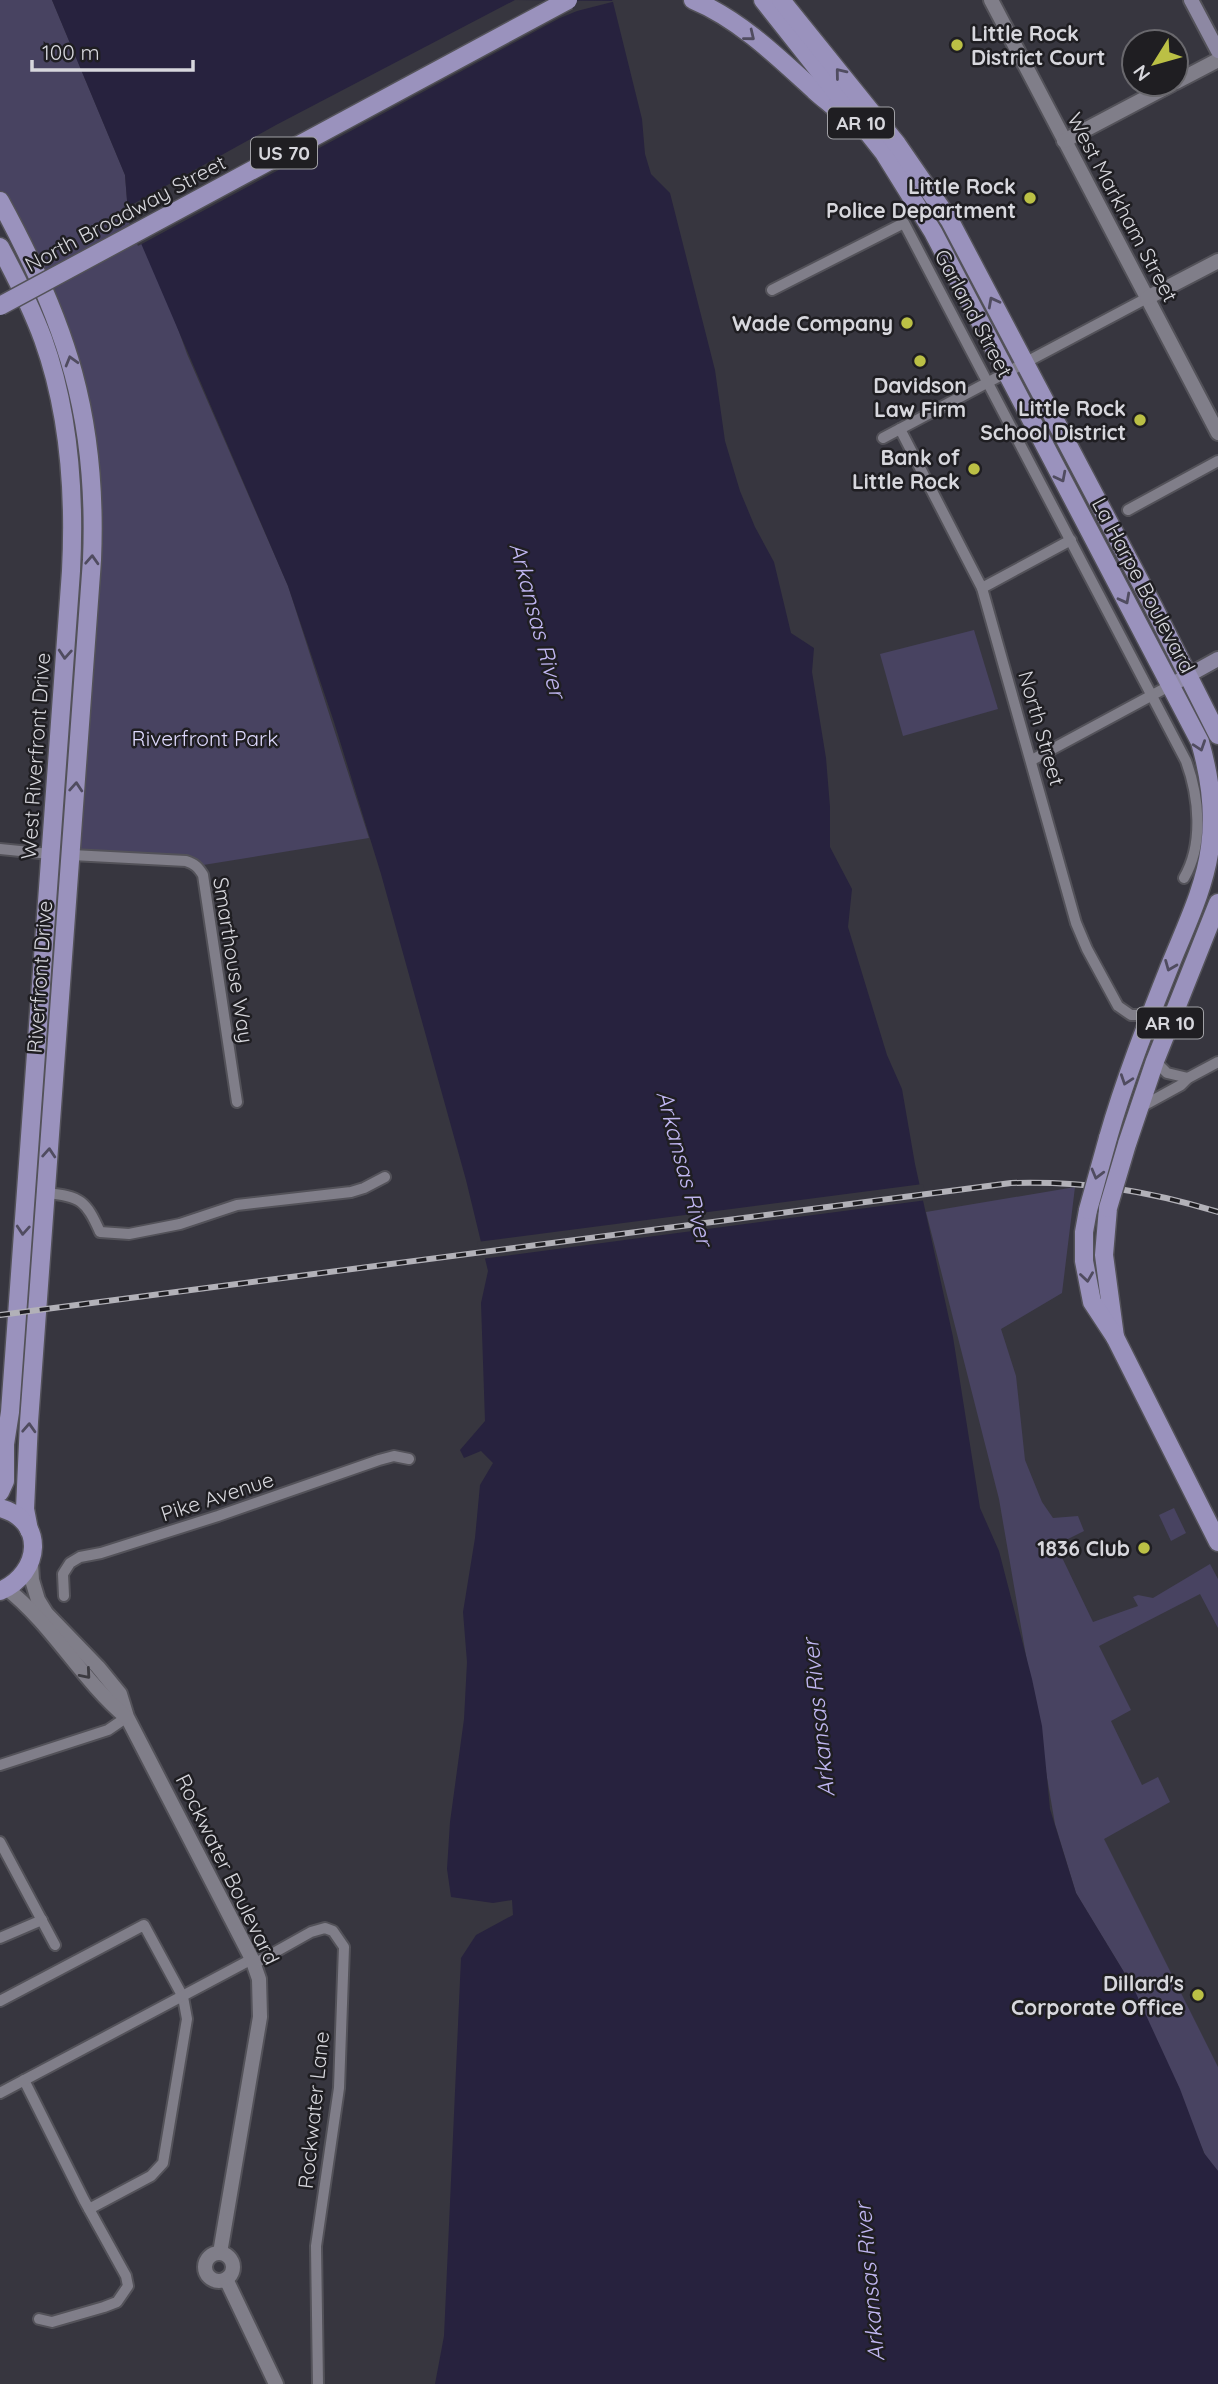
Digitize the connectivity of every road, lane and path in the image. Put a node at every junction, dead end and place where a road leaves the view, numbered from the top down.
1 (568, 0) edge
2 (693, 0) edge
3 (763, 0) edge
4 (781, 0) edge
5 (991, 0) edge
6 (1191, 0) edge
7 (1218, 51) edge
8 (1218, 60) edge
9 (1190, 75) edge
10 (1146, 98) edge
11 (1064, 141) junction
12 (0, 201) edge
13 (0, 247) edge
14 (945, 255) junction
15 (1218, 261) edge
16 (772, 290) dead end
17 (1147, 298) junction
18 (0, 306) edge
19 (1025, 362) junction
20 (1007, 373) junction
21 (989, 383) junction
22 (900, 429) junction
23 (1218, 433) edge
24 (883, 438) dead end
25 (1218, 461) edge
26 (1128, 510) dead end
27 (1071, 540) junction
28 (982, 588) junction
29 (1218, 659) edge
30 (1189, 675) junction
31 (1171, 685) junction
32 (1152, 697) junction
33 (1218, 735) edge
34 (1032, 760) junction
35 (0, 849) edge
36 (50, 854) junction
37 (72, 855) junction
38 (1184, 878) dead end
39 (1218, 903) edge
40 (1148, 1015) junction
41 (1154, 1061) junction
42 (1218, 1062) edge
43 (1188, 1078) junction
44 (237, 1102) dead end
45 (1139, 1108) junction
46 (384, 1177) dead end
47 (46, 1193) junction
48 (1115, 1337) junction
49 (409, 1459) dead end
50 (0, 1492) edge
51 (0, 1508) edge
52 (29, 1530) junction
53 (1218, 1542) edge
54 (31, 1563) junction
55 (3, 1589) edge
56 (64, 1595) dead end
57 (127, 1717) junction
58 (0, 1765) edge
59 (0, 1842) edge
60 (3, 1855) edge
61 (42, 1920) junction
62 (0, 1938) edge
63 (55, 1945) dead end
64 (253, 1961) junction
65 (183, 1997) junction
66 (0, 2001) edge
67 (24, 2080) junction
68 (0, 2093) edge
69 (89, 2209) junction
70 (220, 2253) junction
71 (226, 2279) junction
72 (39, 2319) dead end
73 (276, 2384) edge
74 (318, 2384) edge

1 - 18 main road, North Broadway Street / US 70, bridge
2 -> 14 main road
3 - 14 main road, La Harpe Boulevard / AR 10
19 -> 4 main road, La Harpe Boulevard / AR 10
5 - 11 street, West Markham Street
6 - 7 main road
8 - 9 street
10 - 11 street
11 - 17 street, West Markham Street
37 -> 12 main road, Riverfront Drive
13 -> 36 main road, West Riverfront Drive
14 - 20 main road, La Harpe Boulevard / AR 10
15 - 17 street
16 - 21 street, Garland Street
17 - 19 street
17 - 23 street, West Markham Street
19 - 20 street
19 - 30 main road, La Harpe Boulevard / AR 10
20 - 21 street
20 -> 31 main road, La Harpe Boulevard / AR 10
21 - 22 street
21 - 27 street, Garland Street
22 - 24 street
22 - 28 street, North Street
25 - 26 street
27 - 28 street
27 - 32 street, Garland Street
28 - 34 street, North Street
29 - 30 main road
30 - 31 main road
30 - 33 main road, La Harpe Boulevard / AR 10
31 - 32 street
31 -> 40 main road, La Harpe Boulevard / AR 10
32 - 34 street
32 - 38 street, Garland Street
34 - 40 street, North Street
35 - 36 street
36 - 37 main road
36 -> 50 main road, West Riverfront Drive
37 - 44 street, Smarthouse Way
47 -> 37 main road, Riverfront Drive
39 - 41 main road, AR 10
40 -> 48 main road, La Harpe Boulevard / AR 10, bridge
41 - 43 street
41 - 45 main road, AR 10
42 - 43 street
43 - 45 street
45 - 48 main road, AR 10, bridge
46 - 47 street
52 -> 47 main road, Riverfront Drive
48 - 53 main road, AR 10
49 - 56 street, Pike Avenue
51 - 52 main road
52 - 54 main road, Riverfront Drive
54 - 55 main road
54 - 57 street, Rockwater Boulevard
55 -> 57 street, Rockwater Boulevard
57 - 58 street
57 - 64 street, Rockwater Boulevard
59 - 60 street
60 - 61 street
61 - 62 street
61 - 63 street
64 - 65 street
64 - 70 street, Rockwater Boulevard
64 - 74 street, Rockwater Lane
65 - 66 street
65 - 67 street
65 - 69 street
67 - 68 street
67 - 69 street
69 - 72 street
70 - 71 street, Rockwater Boulevard
70 - 71 street, Rockwater Boulevard
71 - 73 street, Rockwater Boulevard

